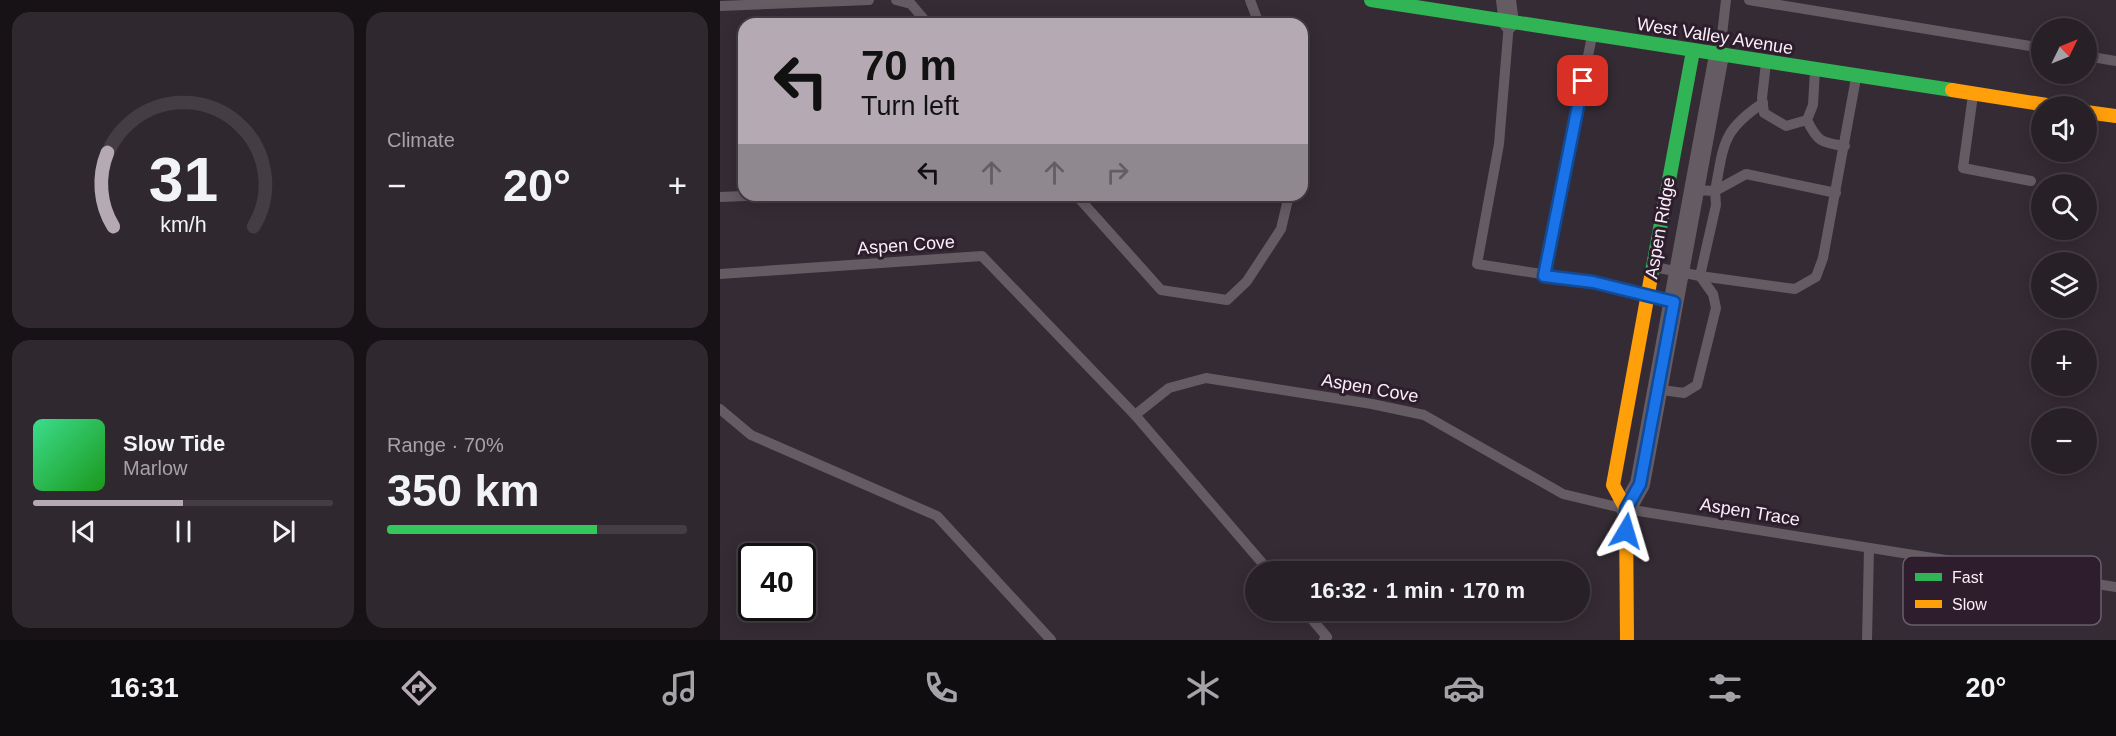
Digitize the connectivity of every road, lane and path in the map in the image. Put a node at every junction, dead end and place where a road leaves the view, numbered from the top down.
1 (869, 0) edge
2 (896, 0) edge
3 (1250, 0) edge
4 (1371, 0) edge
5 (1506, 0) edge
6 (1726, 0) edge
7 (1749, 0) edge
8 (1403, 3) edge
9 (720, 6) edge
10 (923, 18) edge
11 (1257, 18) edge
12 (1509, 23) junction
13 (1592, 36) junction
14 (2031, 46) edge
15 (1693, 51) junction
16 (1719, 55) junction
17 (2097, 58) edge
18 (2116, 61) edge
19 (1766, 62) junction
20 (1815, 70) junction
21 (1856, 76) junction
22 (1973, 94) junction
23 (1763, 103) junction
24 (2031, 103) edge
25 (2097, 113) edge
26 (2116, 116) edge
27 (1806, 120) junction
28 (1845, 146) junction
29 (2031, 181) dead end
30 (1695, 190) junction
31 (1715, 192) junction
32 (1836, 193) junction
33 (738, 196) edge
34 (720, 197) edge
35 (1081, 201) edge
36 (1288, 201) edge
37 (1653, 267) junction
38 (1679, 272) junction
39 (720, 274) edge
40 (1544, 276) junction
41 (1700, 276) junction
42 (1648, 297) junction
43 (1674, 302) junction
44 (1632, 384) junction
45 (1658, 389) junction
46 (720, 410) edge
47 (1135, 416) junction
48 (1624, 428) junction
49 (1649, 434) junction
50 (1626, 509) junction
51 (1869, 548) junction
52 (1920, 556) edge
53 (1260, 561) edge
54 (2101, 585) edge
55 (2116, 587) edge
56 (1313, 621) edge
57 (1051, 640) edge
58 (1324, 640) edge
59 (1627, 640) edge
60 (1867, 640) edge

1 - 9 lane
2 - 10 lane
3 - 11 lane
4 - 8 street, West Valley Avenue
5 - 12 street
6 - 16 lane
7 - 14 lane
8 - 12 street, West Valley Avenue
12 - 13 street, West Valley Avenue
12 - 40 lane
13 - 15 street, West Valley Avenue
13 - 40 lane
15 - 16 street, West Valley Avenue
15 - 37 street, Aspen Ridge
16 - 19 street, West Valley Avenue
16 - 30 street, Aspen Ridge
17 - 18 lane
19 - 20 street, West Valley Avenue
19 - 23 lane
20 - 21 street, West Valley Avenue
20 - 27 lane
21 - 22 street, West Valley Avenue
21 - 28 lane
22 - 24 street, West Valley Avenue
22 - 29 lane
23 - 27 lane
23 - 31 lane
25 - 26 street
27 - 28 lane
28 - 32 lane
30 - 31 lane
30 - 38 street, Aspen Ridge
31 - 32 lane
31 - 41 lane
32 - 41 lane
33 - 34 lane
35 - 36 lane
37 - 38 lane
37 - 42 street, Aspen Ridge
38 - 41 lane
38 - 43 street, Aspen Ridge
39 - 47 lane, Aspen Cove
40 - 42 lane
41 - 45 lane
42 - 43 street
42 - 44 street, Aspen Ridge
43 - 45 street, Aspen Ridge
44 - 45 lane
44 - 48 street, Aspen Ridge
45 - 49 street, Aspen Ridge
46 - 57 lane
47 - 50 lane, Aspen Cove
47 - 53 lane, Aspen Cove
48 - 49 street
48 - 50 street, Aspen Ridge
49 - 50 street, Aspen Ridge
50 - 51 lane, Aspen Trace
50 - 59 street, Aspen Ridge
51 - 52 lane, Aspen Trace
51 - 60 lane
54 - 55 lane, Aspen Trace
56 - 58 lane

